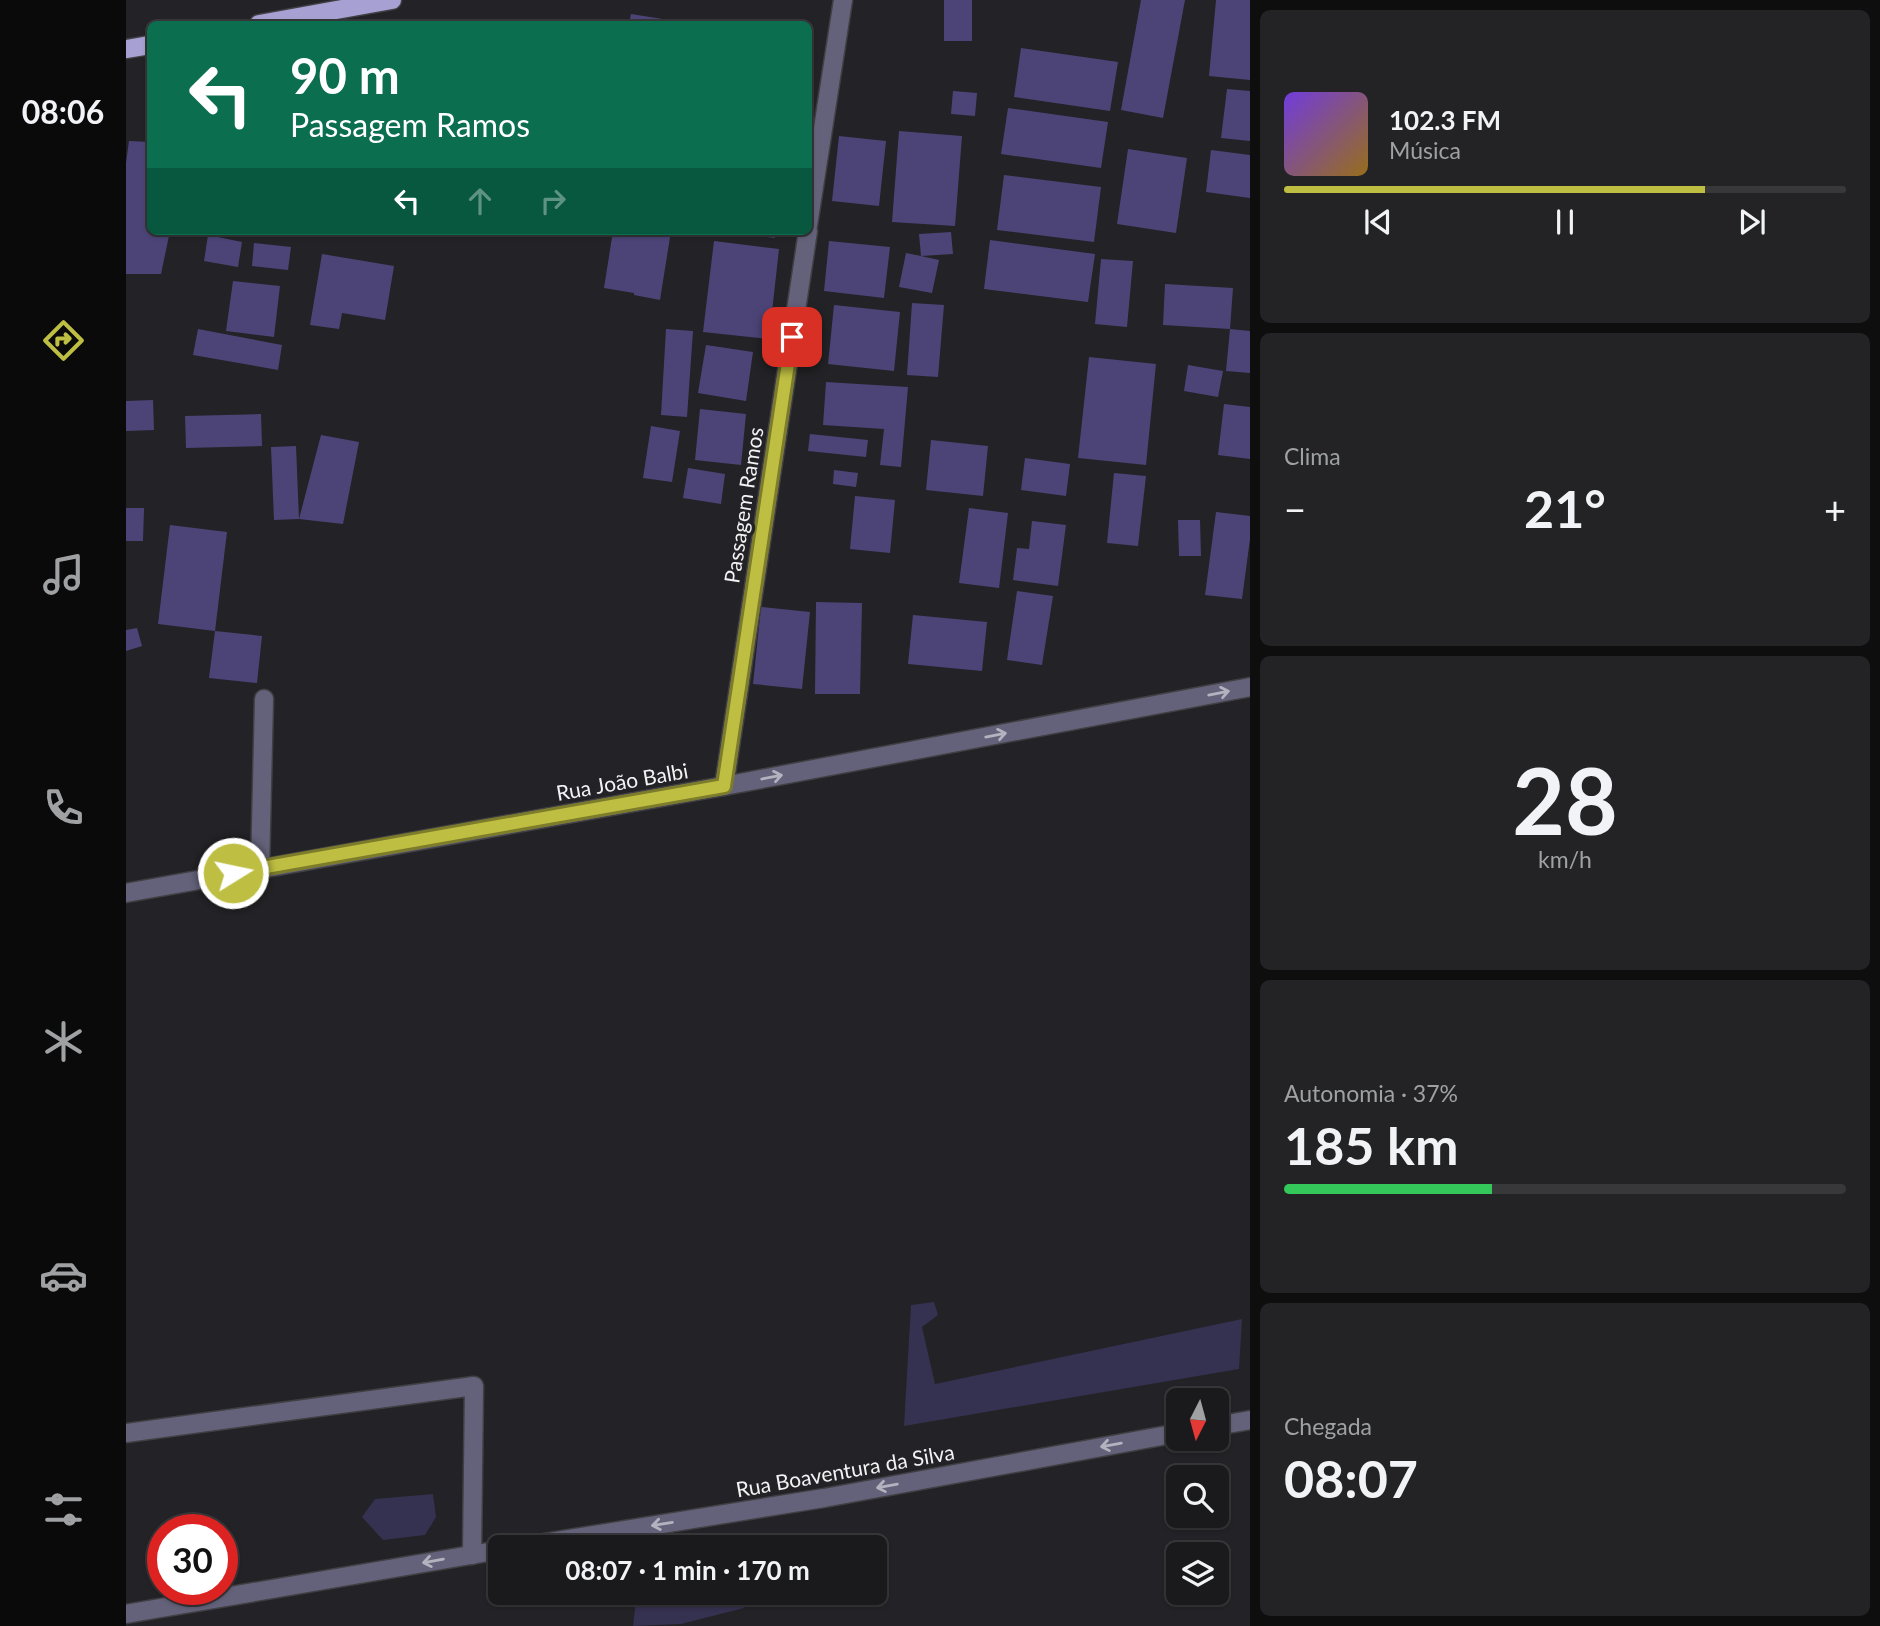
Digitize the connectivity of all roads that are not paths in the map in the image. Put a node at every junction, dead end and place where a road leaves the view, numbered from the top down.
1 (392, 0) edge
2 (843, 0) edge
3 (276, 21) edge
4 (147, 46) edge
5 (126, 49) edge
6 (812, 199) edge
7 (807, 235) edge
8 (1250, 687) edge
9 (264, 699) dead end
10 (724, 786) junction
11 (260, 869) junction
12 (126, 892) edge
13 (1250, 1420) edge
14 (1229, 1424) edge
15 (126, 1433) edge
16 (1166, 1435) edge
17 (594, 1535) edge
18 (488, 1552) edge
19 (472, 1555) junction
20 (126, 1614) edge

1 - 3 main road
2 - 6 street
4 - 5 main road
7 - 10 street, Passagem Ramos
10 -> 8 street, Rua João Balbi
9 - 11 street
10 - 11 street, Rua João Balbi
11 - 12 street, Rua João Balbi
13 - 14 street
15 - 19 street
16 -> 17 street, Rua Boaventura da Silva
18 - 19 street
19 -> 20 street

